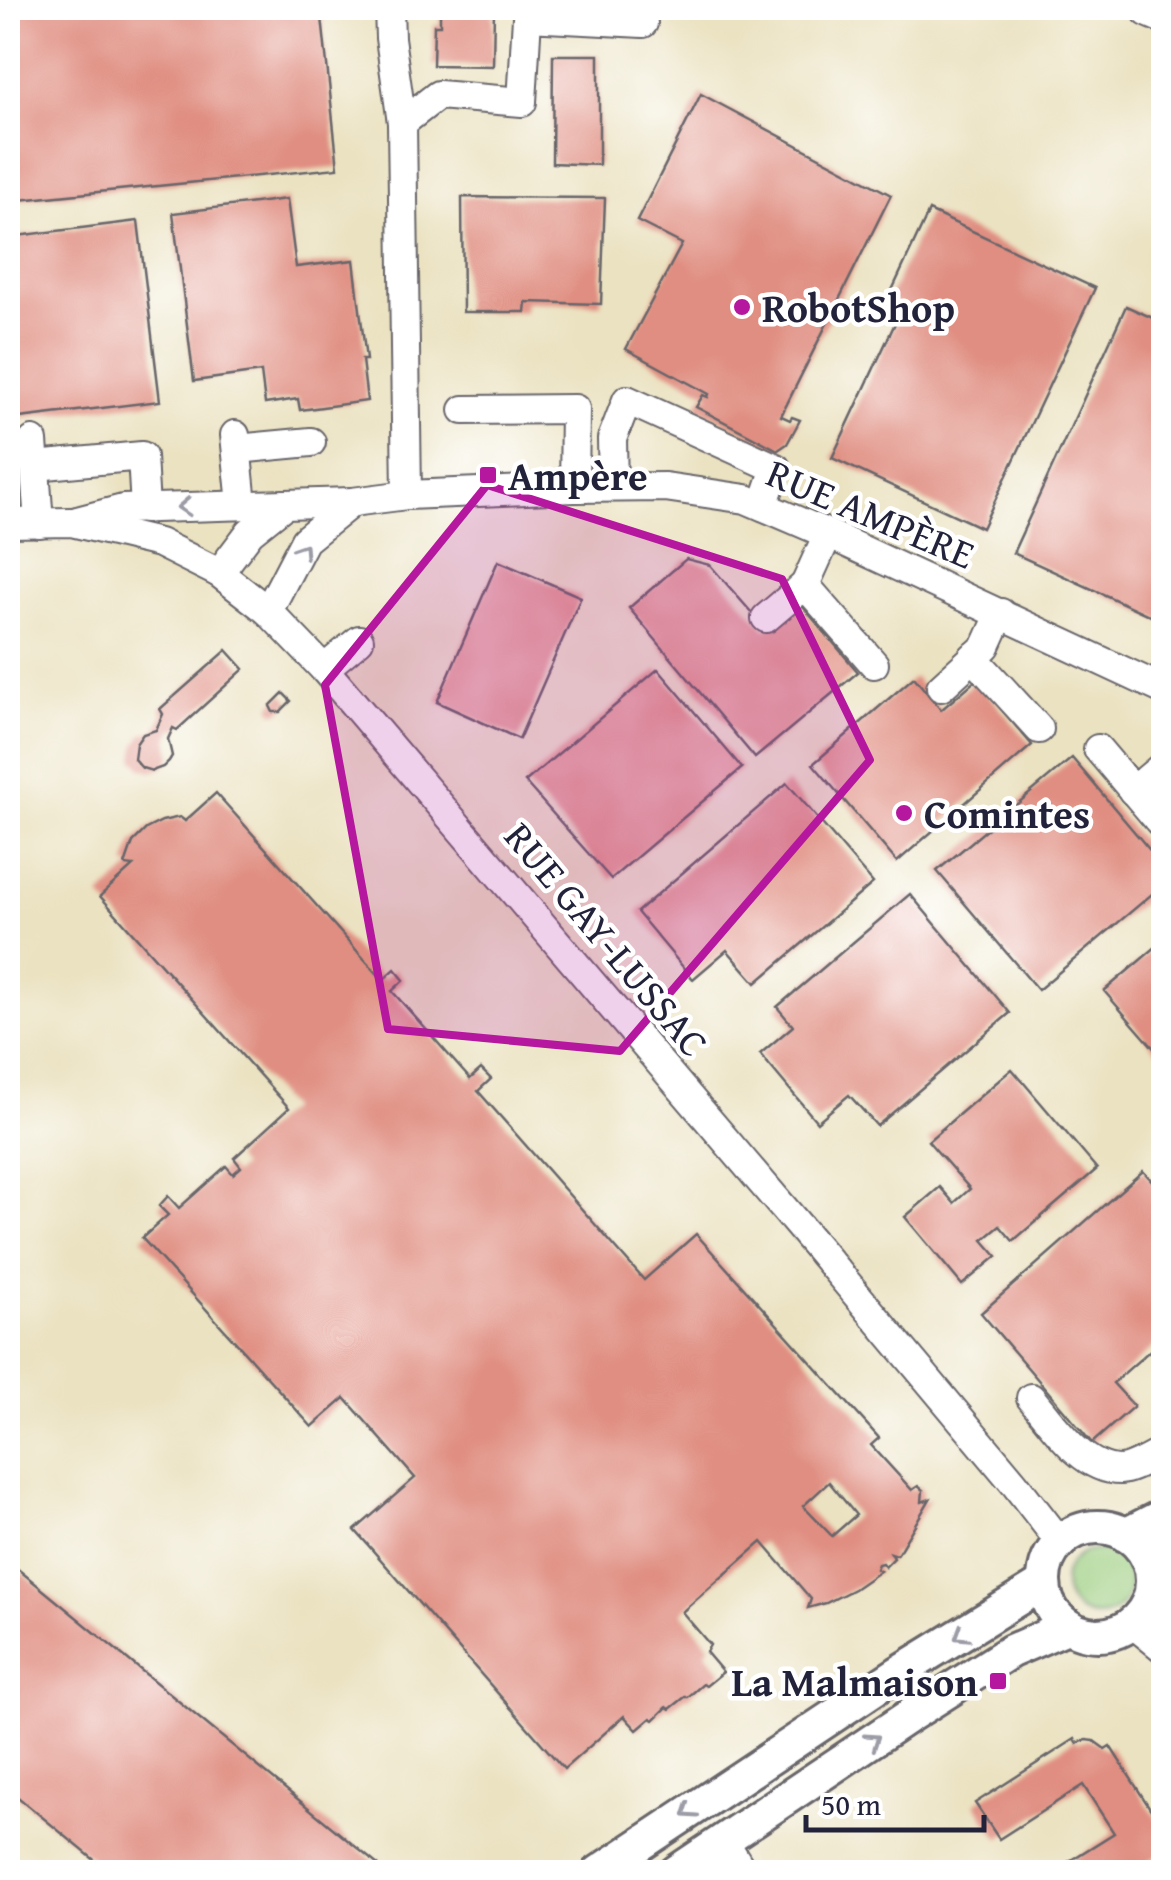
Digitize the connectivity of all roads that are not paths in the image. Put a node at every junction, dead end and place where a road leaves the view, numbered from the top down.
1 (389, 8) edge
2 (1150, 8) edge
3 (1164, 14) edge
4 (643, 24) dead end
5 (402, 124) junction
6 (464, 410) dead end
7 (311, 442) dead end
8 (613, 487) junction
9 (574, 488) junction
10 (407, 495) junction
11 (352, 502) junction
12 (242, 504) junction
13 (285, 504) junction
14 (763, 506) junction
15 (144, 509) junction
16 (8, 522) edge
17 (39, 522) junction
18 (71, 522) junction
19 (828, 534) junction
20 (218, 572) junction
21 (805, 585) junction
22 (268, 612) junction
23 (1002, 614) junction
24 (766, 618) dead end
25 (360, 640) dead end
26 (974, 658) junction
27 (874, 664) dead end
28 (324, 670) junction
29 (941, 687) dead end
30 (1164, 690) edge
31 (1039, 729) dead end
32 (1098, 749) dead end
33 (1164, 765) edge
34 (1133, 791) junction
35 (1164, 827) edge
36 (1031, 1398) dead end
37 (1164, 1451) edge
38 (1164, 1515) edge
39 (1125, 1535) junction
40 (1060, 1542) junction
41 (1158, 1574) edge
42 (1044, 1584) junction
43 (1132, 1624) junction
44 (1069, 1626) junction
45 (1164, 1649) edge
46 (724, 1841) junction
47 (599, 1872) edge
48 (676, 1872) edge
49 (744, 1872) edge

1 - 5 street
2 - 3 highway
4 - 5 street
5 - 10 street
6 - 9 street
7 - 12 street
8 - 9 street, RUE AMPÈRE
8 - 14 street, RUE AMPÈRE
8 - 14 street
9 - 10 street, RUE AMPÈRE
10 - 11 street, RUE AMPÈRE
11 - 13 street, RUE AMPÈRE
22 -> 11 street
12 - 13 street, RUE AMPÈRE
12 -> 15 street, RUE AMPÈRE
13 - 20 street
14 - 19 street, RUE AMPÈRE
15 - 17 street
15 - 18 street, RUE AMPÈRE
16 - 17 street, RUE GAY-LUSSAC
17 - 18 street, RUE GAY-LUSSAC
18 - 20 street, RUE GAY-LUSSAC
19 - 21 street
19 - 23 street, RUE AMPÈRE
20 - 22 street, RUE GAY-LUSSAC
21 - 24 street
21 - 27 street
22 - 28 street, RUE GAY-LUSSAC
23 - 26 street
23 - 30 street, RUE AMPÈRE
25 - 28 street
26 - 29 street
26 - 31 street
28 - 40 street, RUE GAY-LUSSAC
32 - 34 street
33 - 34 street
34 - 35 street
36 - 37 street
38 - 39 main road
39 - 40 main road
39 - 41 main road
40 - 42 main road
41 - 43 main road
42 - 44 main road
42 -> 47 main road
43 - 44 main road
43 - 45 street
46 -> 44 main road
46 - 48 main road
46 - 49 street

